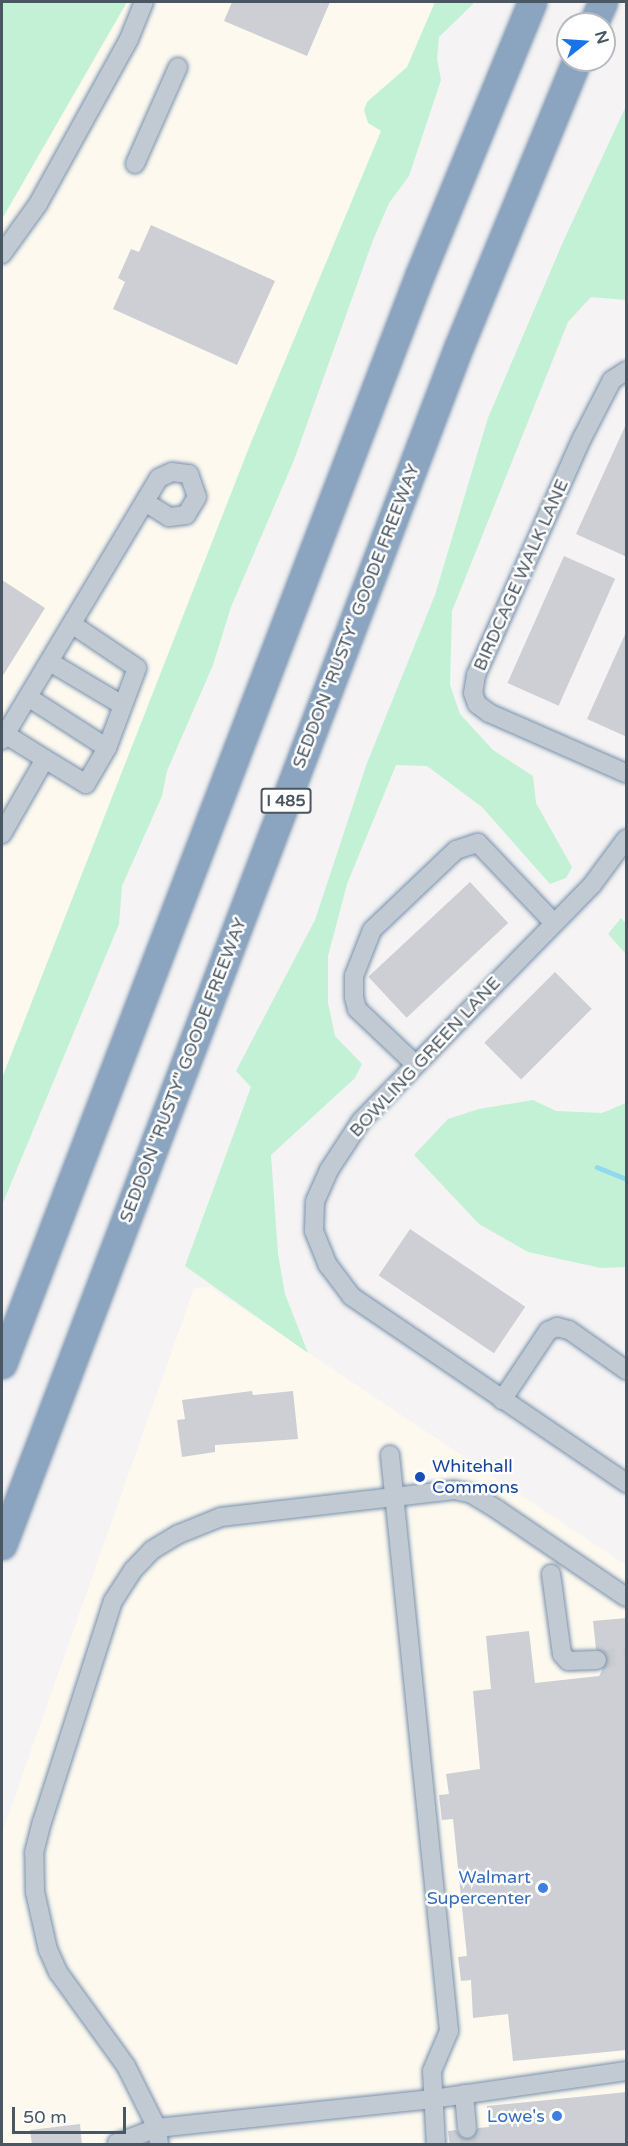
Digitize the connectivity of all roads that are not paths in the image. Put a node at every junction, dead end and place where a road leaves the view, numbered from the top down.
1 (144, 2) edge
2 (532, 2) edge
3 (178, 67) dead end
4 (572, 72) edge
5 (135, 164) dead end
6 (2, 254) edge
7 (627, 371) edge
8 (147, 503) dead end
9 (73, 626) junction
10 (50, 662) junction
11 (28, 697) junction
12 (122, 705) junction
13 (3, 737) edge
14 (107, 748) junction
15 (45, 759) junction
16 (627, 773) edge
17 (2, 834) edge
18 (627, 839) edge
19 (553, 922) junction
20 (415, 1064) junction
21 (2, 1364) edge
22 (627, 1370) edge
23 (502, 1400) junction
24 (390, 1455) dead end
25 (627, 1483) edge
26 (394, 1496) junction
27 (2, 1545) edge
28 (551, 1574) dead end
29 (627, 1598) edge
30 (597, 1660) tunnel mouth
31 (627, 2071) edge
32 (464, 2094) junction
33 (432, 2099) junction
34 (467, 2129) tunnel mouth
35 (158, 2136) edge
36 (117, 2143) dead end
37 (436, 2145) edge

1 - 6 street
2 - 21 highway
3 - 5 street
4 - 27 highway, SEDDON "RUSTY" GOODE FREEWAY / I 485
7 - 16 street, BIRDCAGE WALK LANE
8 - 9 street
9 - 10 street
9 - 12 street
10 - 11 street
10 - 12 street
11 - 13 street
11 - 14 street
12 - 14 street
13 - 15 street
14 - 15 street
15 - 17 street
18 - 19 street, BOWLING GREEN LANE
19 - 20 street, BOWLING GREEN LANE
19 - 20 street
20 - 23 street, BOWLING GREEN LANE
22 - 23 street
23 - 25 street, BOWLING GREEN LANE
24 - 26 street
26 - 29 street
26 - 33 street
26 - 35 street
28 - 30 street
31 - 32 street
32 - 33 street
32 - 34 street
33 - 35 street
33 - 37 street
35 - 36 street

